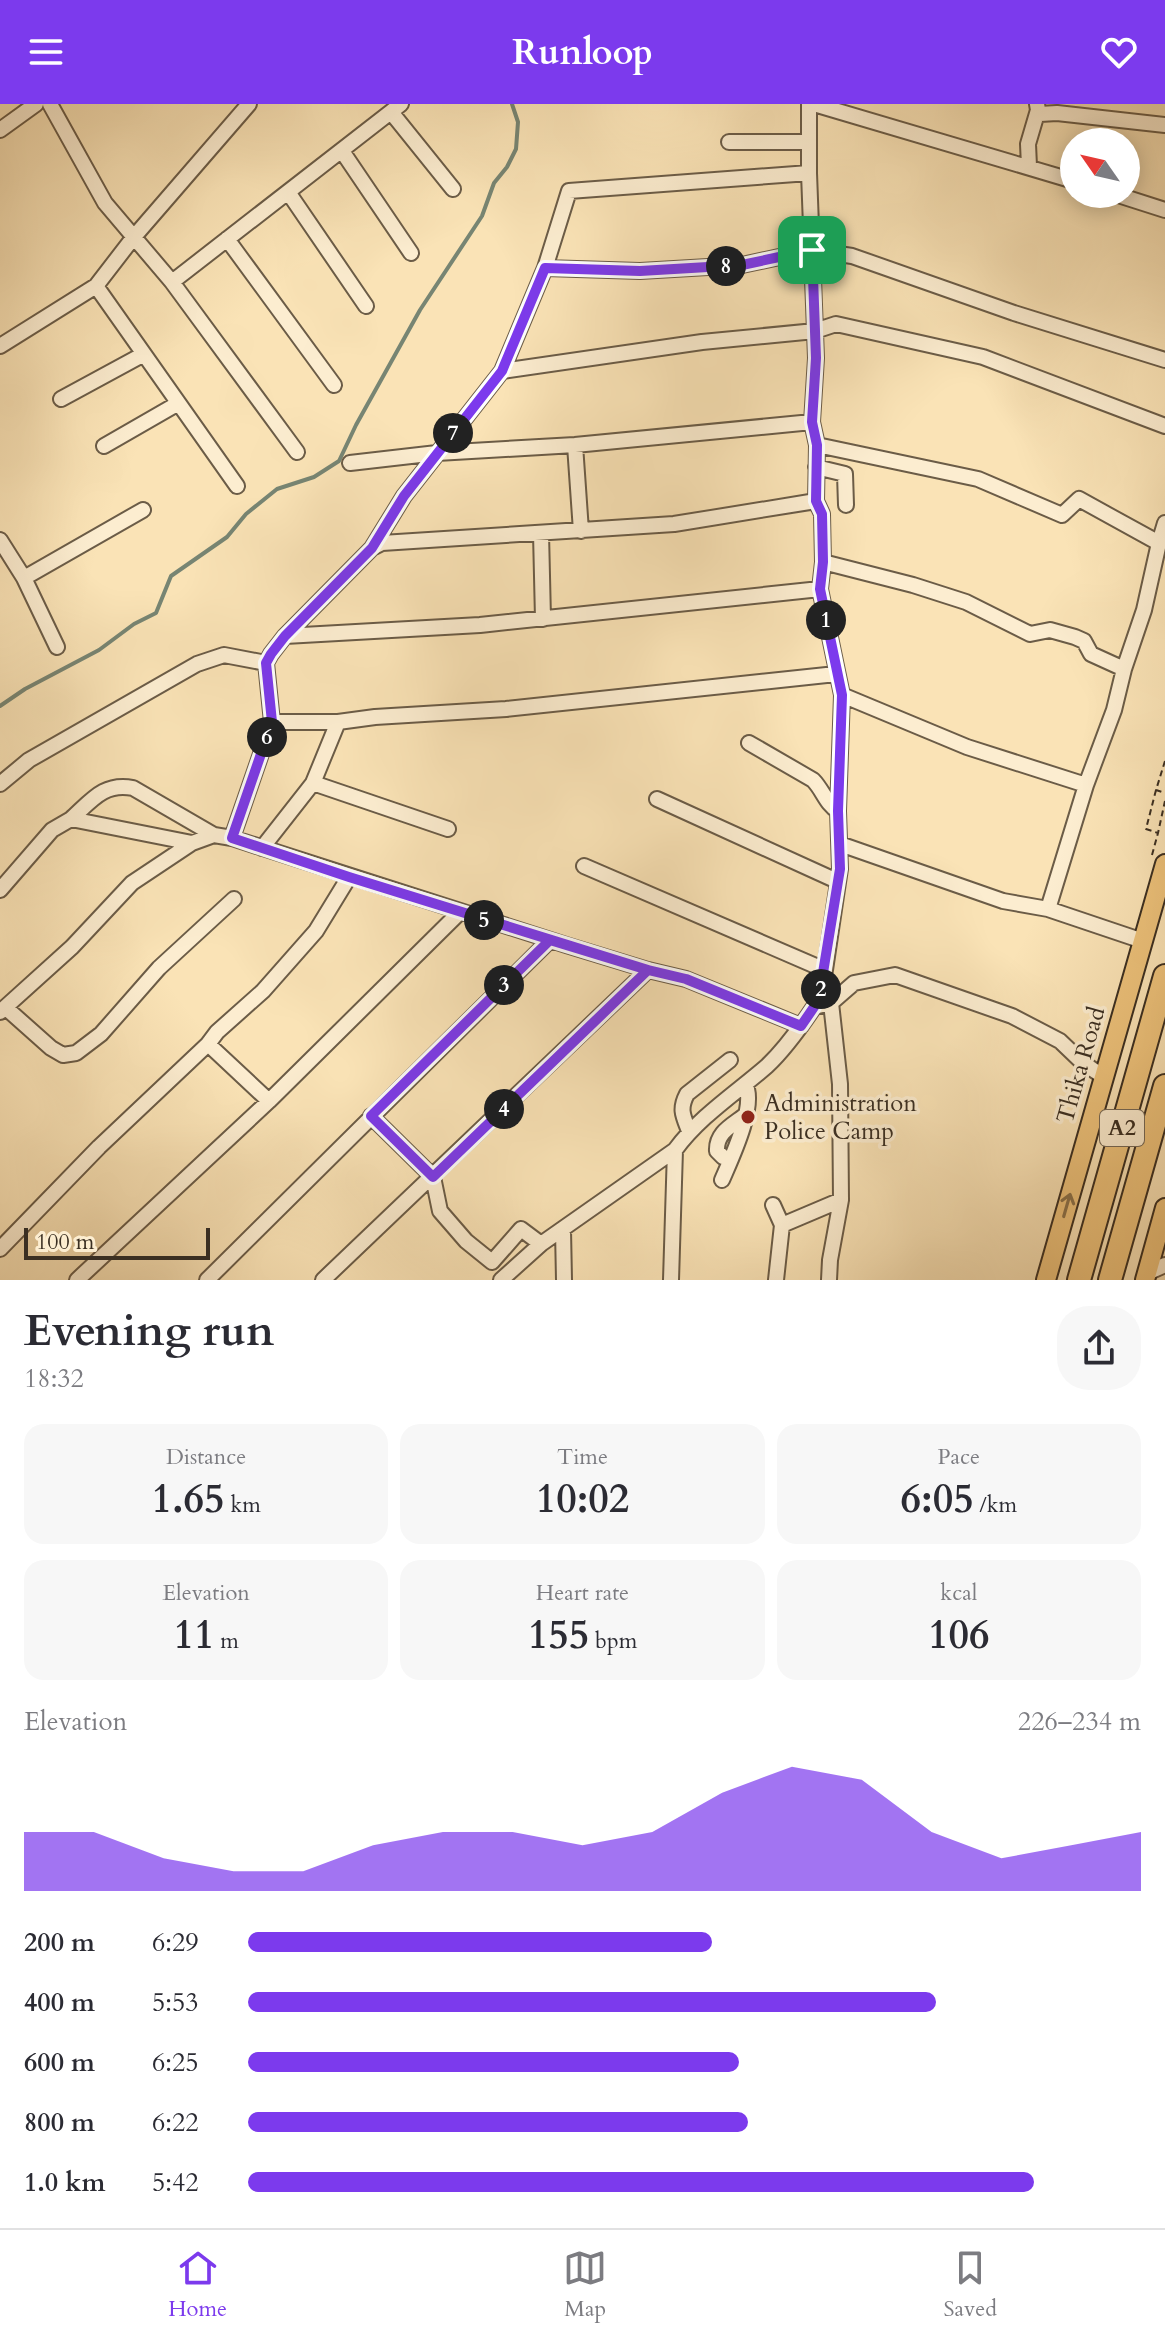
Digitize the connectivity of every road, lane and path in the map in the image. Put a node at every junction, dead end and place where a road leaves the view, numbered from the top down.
1 (36, 104) edge
2 (50, 104) edge
3 (249, 104) edge
4 (812, 104) edge
5 (1038, 107) edge
6 (396, 108) edge
7 (1165, 125) edge
8 (0, 130) edge
9 (729, 142) dead end
10 (809, 142) junction
11 (342, 151) junction
12 (1029, 166) junction
13 (809, 173) junction
14 (1060, 176) edge
15 (453, 189) dead end
16 (288, 192) junction
17 (1140, 202) edge
18 (1165, 210) edge
19 (133, 238) junction
20 (227, 239) junction
21 (812, 250) junction
22 (411, 253) dead end
23 (545, 268) junction
24 (172, 282) junction
25 (96, 286) junction
26 (366, 306) dead end
27 (815, 331) junction
28 (0, 346) edge
29 (144, 354) junction
30 (1165, 360) edge
31 (502, 371) junction
32 (334, 385) dead end
33 (61, 399) dead end
34 (177, 404) junction
35 (812, 422) junction
36 (1165, 426) edge
37 (575, 445) junction
38 (817, 445) junction
39 (104, 446) dead end
40 (297, 452) dead end
41 (437, 453) junction
42 (350, 463) dead end
43 (816, 467) junction
44 (237, 486) dead end
45 (816, 501) junction
46 (846, 505) dead end
47 (143, 510) dead end
48 (1165, 523) edge
49 (581, 531) junction
50 (541, 533) junction
51 (0, 540) edge
52 (1159, 543) junction
53 (372, 548) junction
54 (823, 562) junction
55 (24, 578) junction
56 (820, 589) junction
57 (543, 619) junction
58 (285, 636) junction
59 (57, 647) dead end
60 (266, 663) junction
61 (1124, 669) junction
62 (836, 674) junction
63 (842, 695) junction
64 (272, 722) junction
65 (338, 722) junction
66 (749, 743) dead end
67 (1165, 761) edge
68 (313, 783) junction
69 (0, 784) edge
70 (1086, 785) junction
71 (1156, 790) junction
72 (1165, 793) edge
73 (657, 799) dead end
74 (1165, 801) edge
75 (838, 811) junction
76 (71, 819) junction
77 (448, 829) dead end
78 (214, 835) junction
79 (232, 838) junction
80 (192, 843) junction
81 (840, 844) junction
82 (262, 848) junction
83 (1165, 864) edge
84 (584, 866) dead end
85 (349, 877) junction
86 (837, 881) junction
87 (0, 890) edge
88 (234, 899) dead end
89 (1048, 909) junction
90 (460, 912) junction
91 (550, 940) junction
92 (1143, 941) junction
93 (648, 970) junction
94 (825, 970) junction
95 (1165, 976) edge
96 (831, 1003) junction
97 (814, 1007) junction
98 (3, 1010) edge
99 (801, 1026) junction
100 (208, 1044) junction
101 (730, 1060) dead end
102 (1104, 1077) junction
103 (745, 1084) junction
104 (1165, 1086) edge
105 (269, 1101) junction
106 (371, 1116) junction
107 (689, 1131) junction
108 (675, 1150) junction
109 (433, 1177) junction
110 (722, 1180) dead end
111 (841, 1200) junction
112 (773, 1205) dead end
113 (1165, 1208) edge
114 (782, 1225) junction
115 (563, 1230) junction
116 (541, 1244) junction
117 (0, 1249) edge
118 (1165, 1265) edge
119 (1146, 1277) edge
120 (77, 1280) edge
121 (207, 1280) edge
122 (323, 1280) edge
123 (501, 1280) edge
124 (564, 1280) edge
125 (671, 1280) edge
126 (776, 1280) edge
127 (829, 1280) edge
128 (1046, 1280) edge
129 (1079, 1280) edge
130 (1110, 1280) edge

1 - 8 street
2 - 19 street
3 - 19 street
4 - 10 street
4 - 12 street
5 - 7 street
5 - 12 street
6 - 11 street
6 - 15 street
9 - 10 street
10 - 13 street
11 - 16 street
11 - 22 street
12 - 14 street
13 - 21 street
13 - 23 street
16 - 20 street
16 - 26 street
17 - 18 street
19 - 24 street
19 - 25 street
20 - 24 street
20 - 32 street
21 - 23 street
21 - 27 street
21 - 30 street
23 - 31 street
24 - 40 street
25 - 28 street
25 - 29 street
27 - 31 street
27 - 35 street
27 - 36 street
29 - 33 street
29 - 34 street
31 - 41 street
34 - 39 street
34 - 44 street
35 - 37 street
35 - 38 street
37 - 41 street
37 - 49 street
38 - 43 street
38 - 52 street
41 - 42 street
41 - 53 street
43 - 45 street
43 - 46 street
45 - 49 street
45 - 54 street
47 - 55 street
48 - 52 street
49 - 50 street
50 - 53 street
50 - 57 street
51 - 55 street
52 - 61 street
53 - 58 street
54 - 56 street
54 - 61 street
55 - 59 street
56 - 57 street
56 - 62 street
57 - 58 street
58 - 60 street
60 - 64 street
60 - 69 street
61 - 70 street
62 - 63 street
62 - 65 street
63 - 70 street
63 - 75 street
64 - 65 street
64 - 79 street
65 - 68 street
66 - 75 street
67 - 71 path
68 - 77 street
68 - 82 street
70 - 89 street
71 - 72 path
71 - 74 path
73 - 86 street
75 - 81 street
76 - 78 street
76 - 80 street
76 - 87 street
78 - 79 street
78 - 80 street
79 - 82 street
80 - 98 street
81 - 86 street
81 - 89 street
82 - 85 street
83 - 92 main road, Thika Road
84 - 94 street
85 - 90 street
85 - 100 street
86 - 94 street
88 - 98 street
89 - 92 street
90 - 91 street
90 - 105 street
91 - 93 street
91 - 106 street
92 - 102 main road, Thika Road
93 - 99 street
93 - 109 street
94 - 97 street
95 - 129 highway, A2
96 - 97 street
96 - 102 street
96 - 111 street
97 - 99 street
99 - 103 street
100 - 105 street
100 - 117 street
101 - 107 street
128 -> 102 main road, Thika Road
103 - 107 street
103 - 110 street
104 - 130 highway, A2
105 - 120 street
106 - 109 street
106 - 121 street
107 - 108 street
108 - 115 street
108 - 125 street
109 - 116 street
109 - 122 street
111 - 114 street
111 - 127 street
112 - 114 street
113 - 119 main road
114 - 126 street
115 - 116 street
115 - 124 street
116 - 123 street
118 - 119 street

